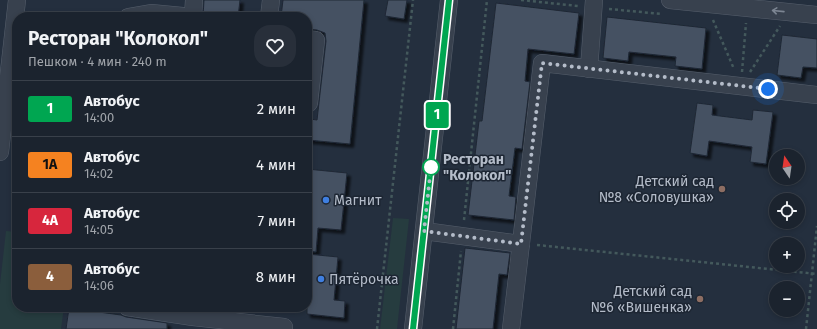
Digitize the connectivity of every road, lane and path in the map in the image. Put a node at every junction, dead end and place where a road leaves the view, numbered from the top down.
1 (17, 0) edge
2 (194, 0) edge
3 (271, 0) edge
4 (413, 0) edge
5 (449, 0) edge
6 (487, 0) edge
7 (594, 0) edge
8 (670, 0) edge
9 (16, 12) edge
10 (193, 12) edge
11 (270, 12) edge
12 (817, 15) edge
13 (712, 20) dead end
14 (746, 23) dead end
15 (780, 26) dead end
16 (312, 40) edge
17 (12, 45) edge
18 (589, 68) junction
19 (312, 76) edge
20 (741, 86) junction
21 (817, 95) edge
22 (0, 152) edge
23 (817, 226) edge
24 (424, 231) junction
25 (463, 236) junction
26 (521, 244) junction
27 (812, 273) junction
28 (817, 274) edge
29 (164, 312) edge
30 (193, 318) edge
31 (284, 329) edge
32 (377, 329) edge
33 (413, 329) edge
34 (453, 329) edge
35 (511, 329) edge
36 (806, 329) edge

1 - 9 street
2 - 10 street
3 - 11 street
4 - 32 path
5 - 24 street
6 - 25 path
7 - 18 street
12 -> 8 street
13 - 20 path
14 - 20 path
15 - 20 path
16 - 19 street
17 - 22 street
18 - 20 street
18 - 26 street
20 - 21 street
23 - 27 path
24 - 25 street
24 - 33 street
25 - 26 street
25 - 34 path
26 - 27 path
26 - 35 street
27 - 28 path
27 - 36 path
29 - 30 street
30 - 31 street

